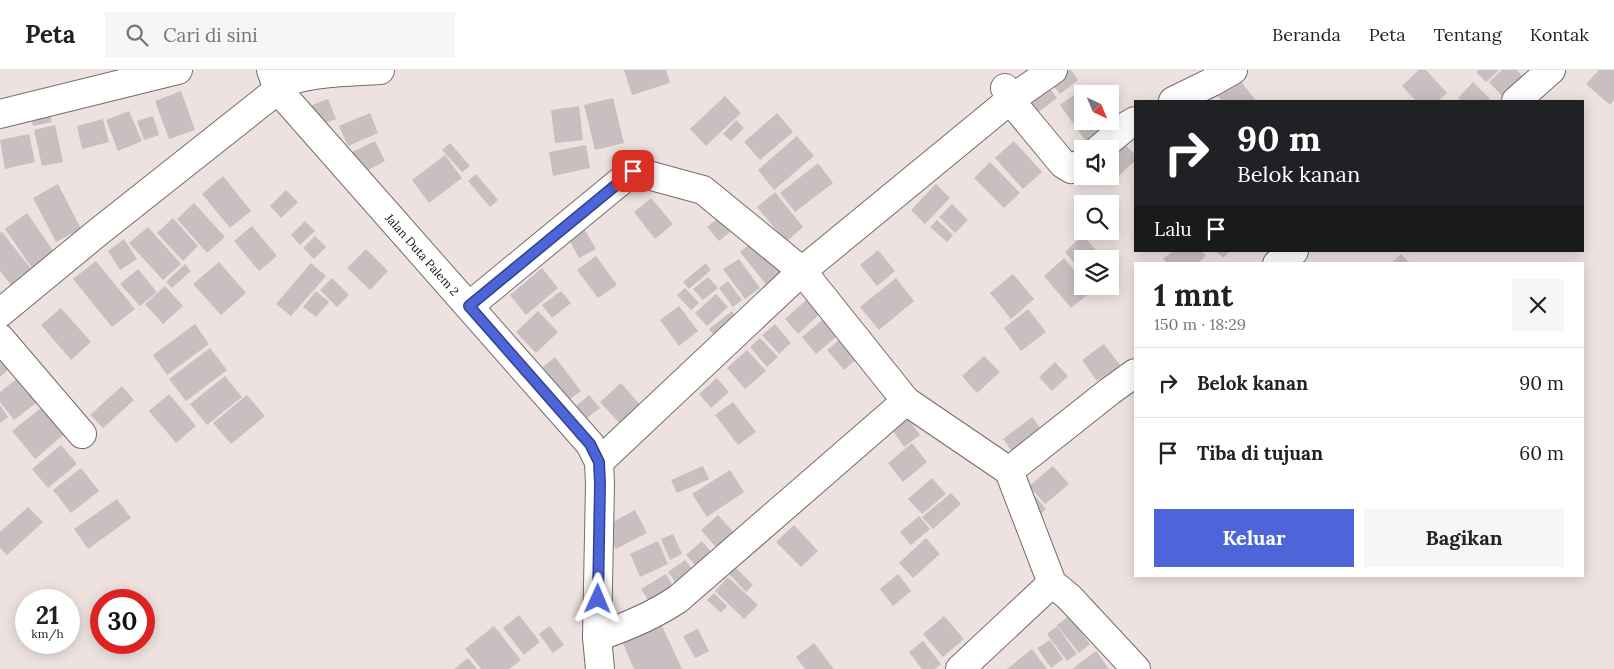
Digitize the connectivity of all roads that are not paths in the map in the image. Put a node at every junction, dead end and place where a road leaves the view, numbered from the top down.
1 (178, 70) edge
2 (380, 70) edge
3 (1053, 70) edge
4 (1233, 70) edge
5 (1551, 70) edge
6 (275, 80) edge
7 (1007, 94) junction
8 (1176, 100) edge
9 (1517, 100) edge
10 (0, 114) edge
11 (1133, 125) edge
12 (1112, 140) edge
13 (1074, 167) edge
14 (1263, 252) edge
15 (1293, 252) edge
16 (1274, 262) edge
17 (1279, 262) edge
18 (802, 271) junction
19 (469, 306) junction
20 (0, 312) edge
21 (0, 338) edge
22 (1134, 374) edge
23 (906, 401) junction
24 (82, 434) dead end
25 (599, 462) junction
26 (1009, 471) junction
27 (1052, 583) junction
28 (598, 637) junction
29 (600, 669) edge
30 (960, 669) edge
31 (1136, 669) edge

1 - 10 street
2 - 6 street
3 - 7 street
4 - 8 street
5 - 9 street
6 - 19 street, Jalan Duta Palem 2
6 - 20 street
7 - 13 street
7 - 18 street
11 - 12 street
14 - 16 street
15 - 17 street
18 - 19 street
18 - 23 street
18 - 25 street
19 - 25 street, Jalan Duta Palem 2
21 - 24 street
22 - 26 street
23 - 26 street
23 - 28 street
25 - 28 street, Jalan Duta Palem 2
26 - 27 street
27 - 30 street
27 - 31 street
28 - 29 street, Jalan Duta Palem 2

